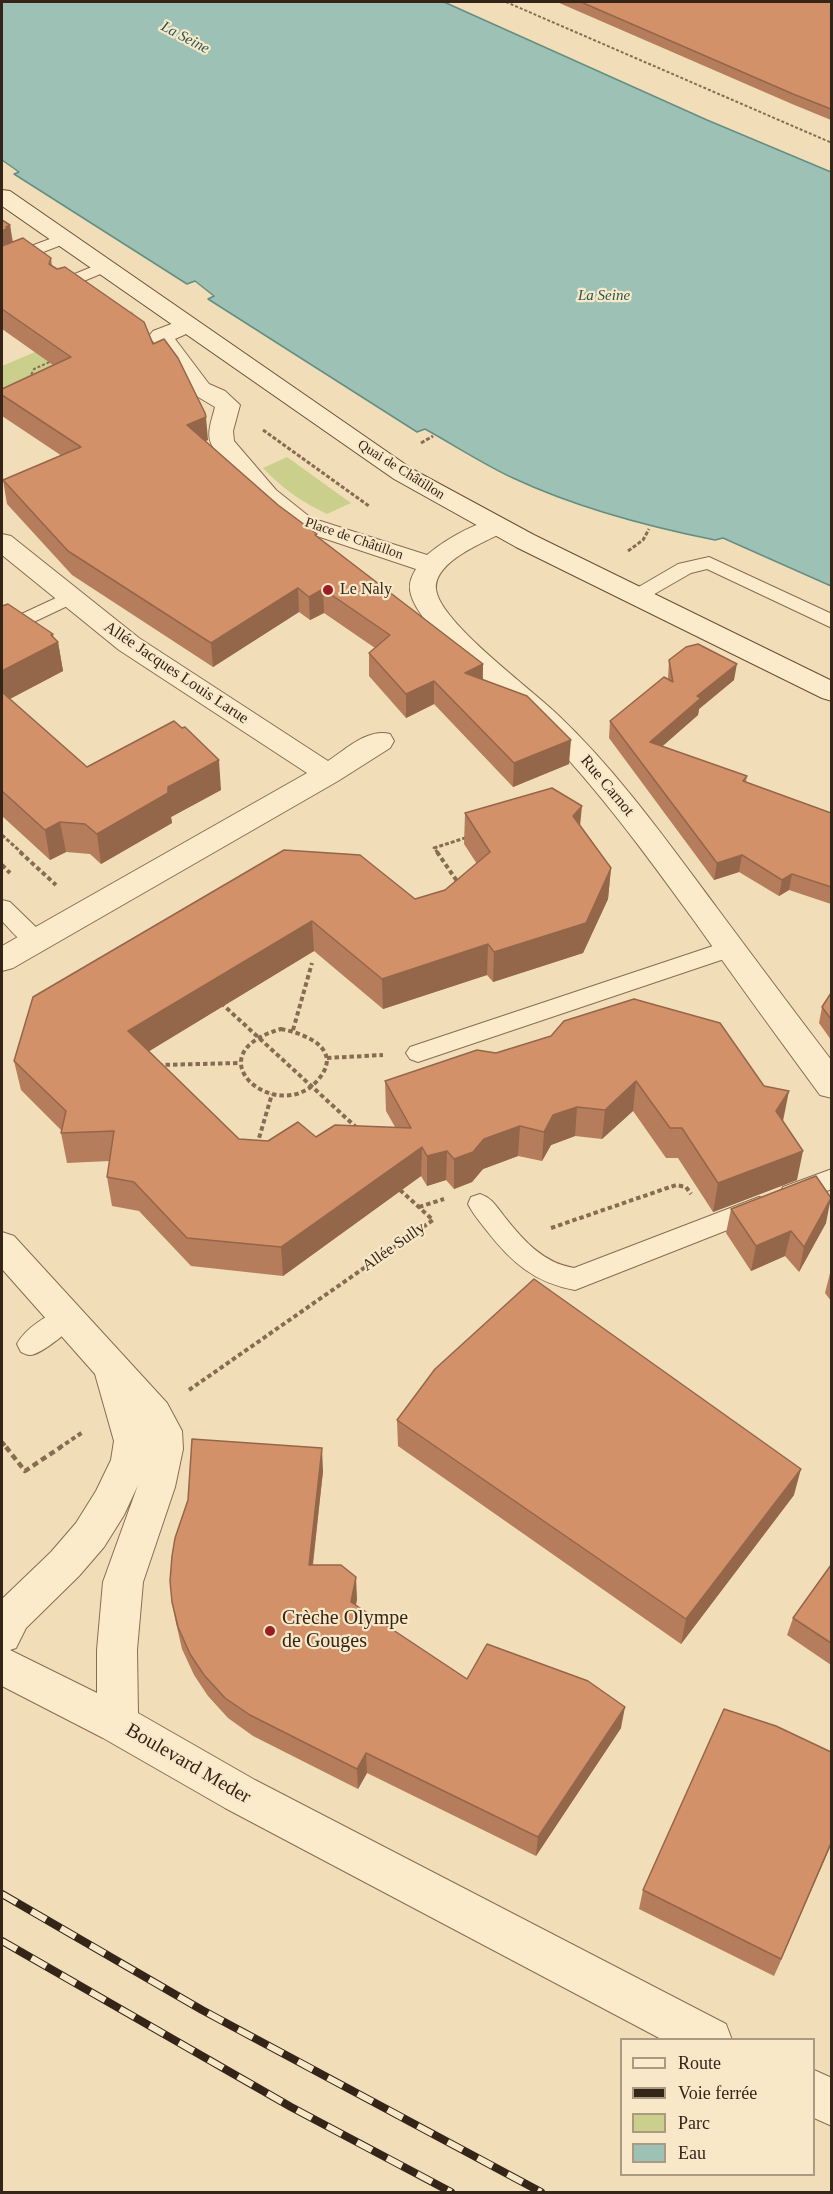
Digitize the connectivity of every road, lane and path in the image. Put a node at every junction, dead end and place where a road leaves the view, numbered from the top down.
1 (506, 2) edge
2 (831, 143) edge
3 (2, 196) edge
4 (63, 238) junction
5 (2, 263) edge
6 (104, 267) junction
7 (61, 285) edge
8 (187, 325) junction
9 (54, 360) edge
10 (28, 385) edge
11 (228, 405) junction
12 (433, 436) dead end
13 (418, 445) dead end
14 (497, 526) junction
15 (649, 529) dead end
16 (643, 540) dead end
17 (2, 542) edge
18 (388, 551) junction
19 (431, 565) junction
20 (637, 596) junction
21 (71, 597) junction
22 (831, 622) edge
23 (2, 632) edge
24 (831, 692) edge
25 (380, 741) dead end
26 (328, 774) junction
27 (2, 835) edge
28 (471, 836) edge
29 (53, 883) dead end
30 (462, 889) edge
31 (2, 908) edge
32 (36, 940) junction
33 (731, 948) junction
34 (2, 960) edge
35 (312, 963) dead end
36 (215, 998) edge
37 (293, 1030) junction
38 (257, 1037) junction
39 (418, 1053) joint
40 (327, 1058) junction
41 (240, 1063) junction
42 (149, 1065) edge
43 (311, 1086) junction
44 (831, 1086) edge
45 (272, 1094) junction
46 (361, 1132) edge
47 (254, 1156) edge
48 (831, 1179) edge
49 (395, 1186) edge
50 (453, 1196) edge
51 (480, 1204) dead end
52 (419, 1207) junction
53 (713, 1225) junction
54 (545, 1229) dead end
55 (2, 1246) edge
56 (67, 1318) junction
57 (30, 1344) dead end
58 (111, 1367) junction
59 (154, 1414) junction
60 (89, 1428) dead end
61 (2, 1442) edge
62 (2, 1635) edge
63 (2, 1666) edge
64 (118, 1724) junction
65 (706, 2038) edge
66 (815, 2094) edge
67 (831, 2103) edge

1 - 2 path
3 - 4 street, Quai de Châtillon
4 - 5 lane
4 - 6 street, Quai de Châtillon
6 - 7 lane
6 - 8 street, Quai de Châtillon
8 - 11 street
8 - 14 street, Quai de Châtillon
9 - 10 path
11 - 18 path
11 - 18 street, Place de Châtillon
12 - 13 path
14 - 19 street
14 - 20 street, Quai de Châtillon
15 - 16 path
17 - 21 street, Allée Jacques Louis Larue
18 - 19 street, Place de Châtillon
19 - 33 street, Rue Carnot
20 - 22 lane
20 - 24 street, Quai de Châtillon
21 - 23 lane
21 - 26 street, Allée Jacques Louis Larue
25 - 26 street
26 - 32 street
27 - 29 path
28 - 30 path
31 - 32 lane
32 - 34 street
33 - 39 lane
33 - 44 street, Rue Carnot
35 - 37 path
36 - 38 path
37 - 38 path
37 - 40 path
38 - 41 path
38 - 43 path
39 - 40 path
40 - 43 path
41 - 42 path
41 - 45 path
43 - 45 path
43 - 46 path
45 - 47 path
48 - 53 lane
49 - 52 path, Allée Sully
50 - 52 path
51 - 53 lane
52 - 59 path, Allée Sully
53 - 54 path
55 - 56 street, Boulevard Meder
56 - 57 lane
56 - 58 street, Boulevard Meder
58 - 59 street, Boulevard Meder
58 - 62 street
59 - 64 street, Boulevard Meder
60 - 61 path
63 - 64 street
64 - 65 street, Boulevard Meder
66 - 67 street

